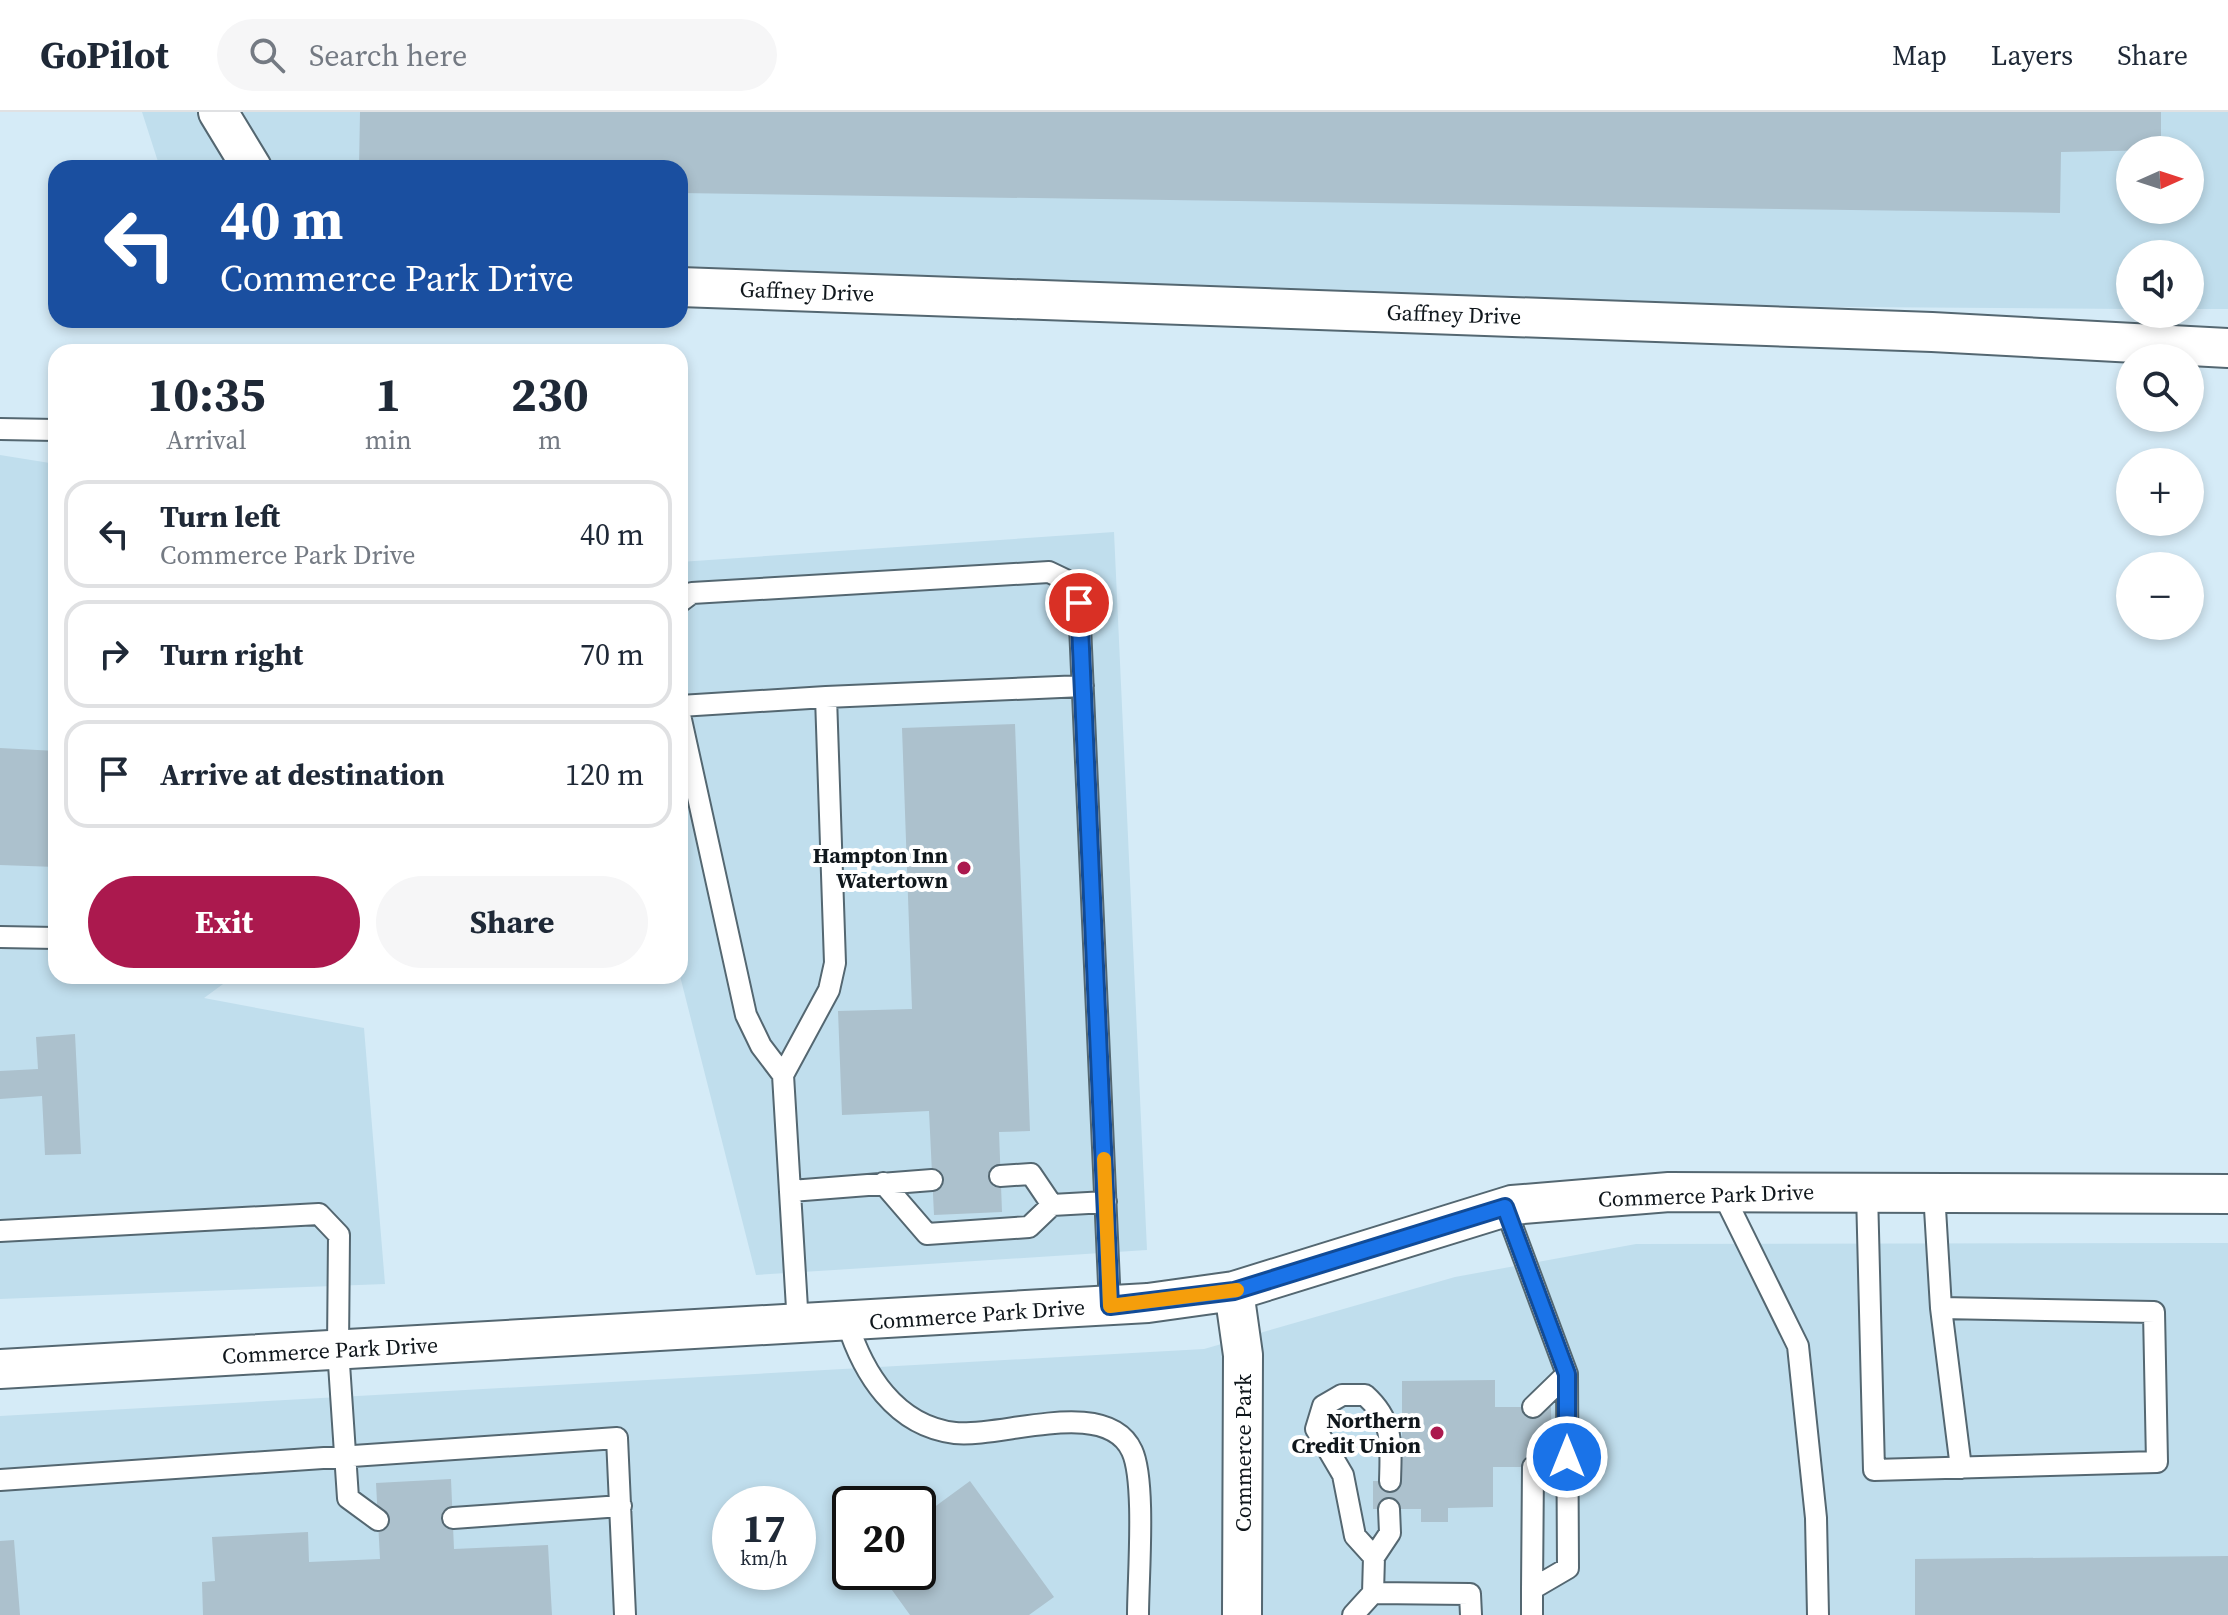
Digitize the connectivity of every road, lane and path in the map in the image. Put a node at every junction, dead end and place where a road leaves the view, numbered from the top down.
1 (218, 112) edge
2 (247, 160) edge
3 (688, 287) edge
4 (2228, 348) edge
5 (0, 429) edge
6 (48, 430) edge
7 (688, 596) edge
8 (1083, 686) junction
9 (826, 697) junction
10 (688, 706) edge
11 (688, 751) edge
12 (0, 937) edge
13 (48, 938) edge
14 (783, 1075) junction
15 (1000, 1176) dead end
16 (932, 1180) dead end
17 (883, 1183) junction
18 (791, 1191) junction
19 (1722, 1192) junction
20 (1867, 1192) junction
21 (1934, 1192) junction
22 (2228, 1194) edge
23 (1106, 1202) junction
24 (1052, 1205) junction
25 (1505, 1207) junction
26 (0, 1231) edge
27 (1234, 1291) junction
28 (1110, 1306) junction
29 (1941, 1308) junction
30 (847, 1322) junction
31 (798, 1325) junction
32 (338, 1349) junction
33 (0, 1369) edge
34 (1567, 1374) junction
35 (1533, 1407) dead end
36 (342, 1455) junction
37 (1533, 1467) dead end
38 (1961, 1468) junction
39 (0, 1480) edge
40 (1390, 1481) dead end
41 (621, 1506) junction
42 (1389, 1509) dead end
43 (453, 1518) dead end
44 (378, 1520) dead end
45 (1374, 1557) junction
46 (1532, 1589) junction
47 (1373, 1593) junction
48 (625, 1615) edge
49 (1138, 1615) edge
50 (1242, 1615) edge
51 (1353, 1615) edge
52 (1471, 1615) edge
53 (1532, 1615) edge
54 (1818, 1615) edge

1 - 2 street
3 - 4 street, Gaffney Drive
5 - 6 lane
7 - 8 lane
8 - 9 lane
8 - 23 lane
9 - 10 lane
9 - 14 lane
11 - 14 lane
12 - 13 lane
14 - 18 lane
15 - 24 lane
16 - 17 lane
17 - 18 lane
17 - 24 lane
18 - 31 lane
19 - 20 street, Commerce Park Drive
19 - 25 street, Commerce Park Drive
19 - 54 lane
20 - 21 street, Commerce Park Drive
20 - 38 lane
21 - 22 street, Commerce Park Drive
21 - 29 lane
23 - 24 lane
23 - 28 lane
25 - 27 street, Commerce Park Drive
25 - 34 lane
26 - 32 lane
27 - 28 street, Commerce Park Drive
27 - 50 street, Commerce Park
28 - 30 street, Commerce Park Drive
29 - 38 lane
29 - 38 lane
30 - 31 street, Commerce Park Drive
30 - 49 lane
31 - 32 street, Commerce Park Drive
32 - 33 street, Commerce Park Drive
32 - 36 lane
34 - 35 lane
34 - 46 lane
36 - 39 lane
36 - 41 lane
36 - 44 lane
37 - 46 lane
40 - 45 lane
41 - 43 lane
41 - 48 lane
42 - 45 lane
45 - 47 lane
46 - 53 lane
47 - 51 lane
47 - 52 lane

